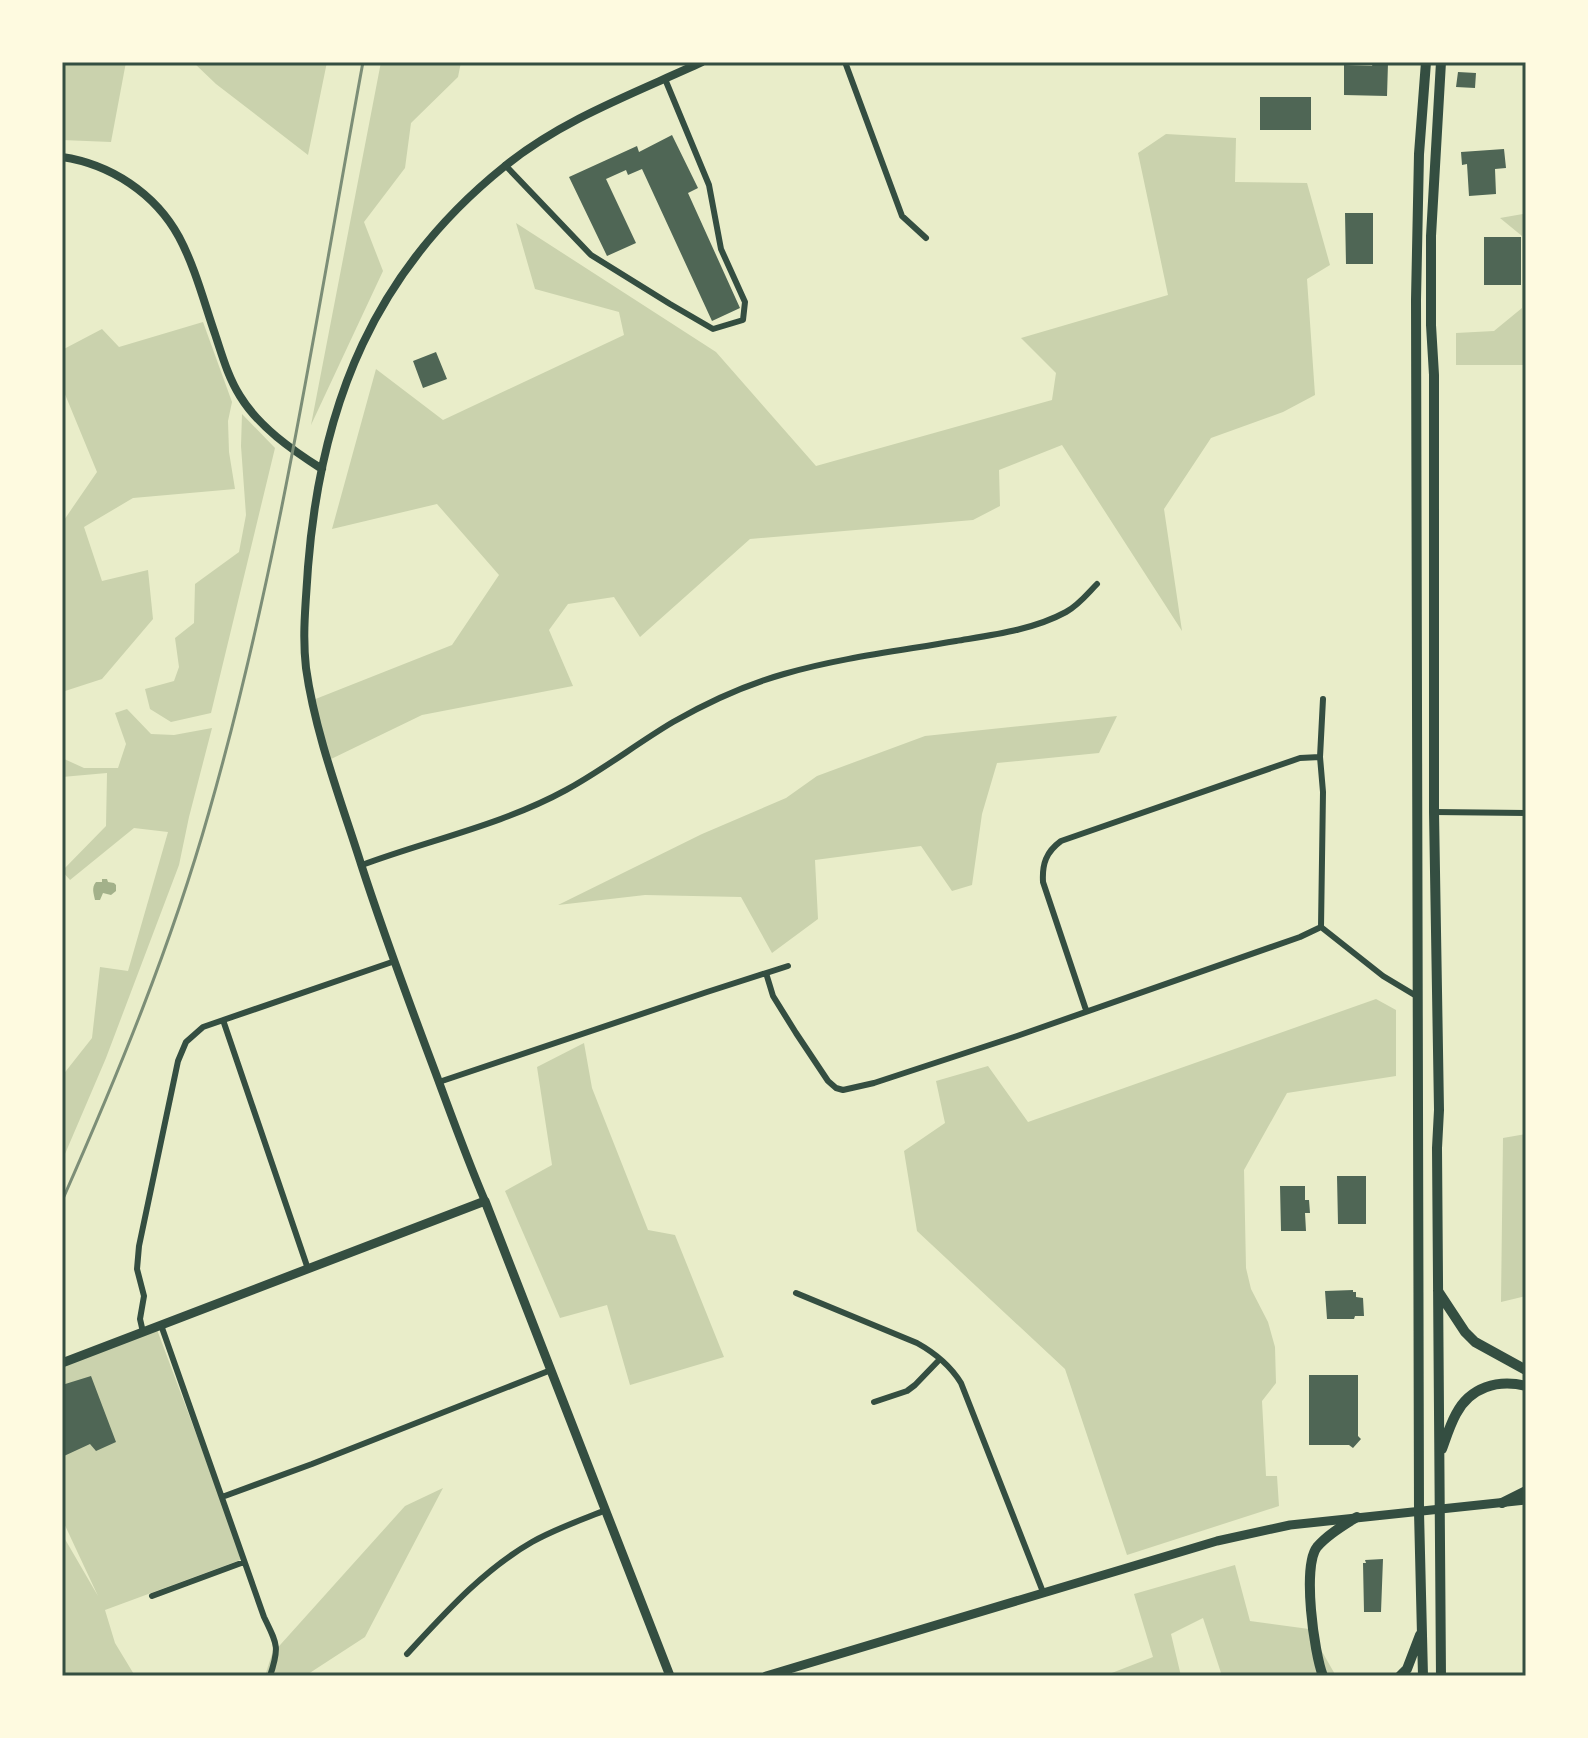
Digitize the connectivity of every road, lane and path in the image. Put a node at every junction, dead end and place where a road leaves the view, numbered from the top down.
1 (702, 62) edge
2 (845, 62) edge
3 (1426, 62) edge
4 (1441, 62) edge
5 (665, 79) junction
6 (62, 157) edge
7 (505, 165) junction
8 (926, 238) dead end
9 (322, 469) junction
10 (1097, 584) dead end
11 (1323, 699) dead end
12 (1320, 757) junction
13 (1434, 812) junction
14 (1526, 813) edge
15 (362, 865) junction
16 (1321, 927) junction
17 (395, 961) junction
18 (788, 966) dead end
19 (766, 973) junction
20 (1418, 997) junction
21 (1086, 1010) junction
22 (223, 1020) junction
23 (439, 1082) junction
24 (485, 1201) junction
25 (308, 1269) junction
26 (1438, 1291) junction
27 (796, 1293) dead end
28 (161, 1325) junction
29 (143, 1332) junction
30 (940, 1359) junction
31 (62, 1363) edge
32 (551, 1370) junction
33 (1526, 1370) edge
34 (1526, 1386) edge
35 (874, 1402) dead end
36 (1439, 1455) junction
37 (1526, 1491) edge
38 (222, 1497) junction
39 (1526, 1500) edge
40 (1502, 1503) junction
41 (606, 1510) junction
42 (1440, 1510) junction
43 (1419, 1512) junction
44 (1357, 1517) junction
45 (244, 1562) junction
46 (1043, 1592) junction
47 (152, 1596) dead end
48 (1422, 1630) junction
49 (407, 1654) dead end
50 (270, 1676) edge
51 (670, 1676) edge
52 (766, 1676) edge
53 (1323, 1676) edge
54 (1400, 1676) edge
55 (1423, 1676) edge
56 (1441, 1676) edge

1 - 5 street
2 - 8 street
3 - 20 highway
4 - 13 highway
5 - 7 street
5 - 7 street
6 - 9 street
7 - 9 street
9 - 15 street
10 - 15 street
11 - 12 street
12 - 16 street
12 - 21 street
13 - 14 street
13 - 26 highway
15 - 17 street
16 - 20 street
16 - 21 street
17 - 22 street
17 - 23 street
18 - 19 street
19 - 21 street
19 - 23 street
20 - 43 highway
22 - 25 street
22 - 29 street
23 - 24 street
24 - 25 main road
24 - 32 main road
25 - 28 main road
26 - 33 highway
26 - 36 highway
27 - 30 street
28 - 29 main road
28 - 38 street
29 - 31 main road
30 - 35 street
30 - 46 street
32 - 38 street
32 - 41 main road
34 - 36 highway
36 - 42 highway
37 - 40 highway
38 - 45 street
39 - 40 main road
40 - 42 main road
41 - 49 street
41 - 51 main road
42 - 43 main road
42 - 56 highway
43 - 44 main road
43 - 48 highway
44 - 46 main road
44 - 53 highway
45 - 47 street
45 - 50 street
46 - 52 main road
48 - 54 highway
48 - 55 highway

